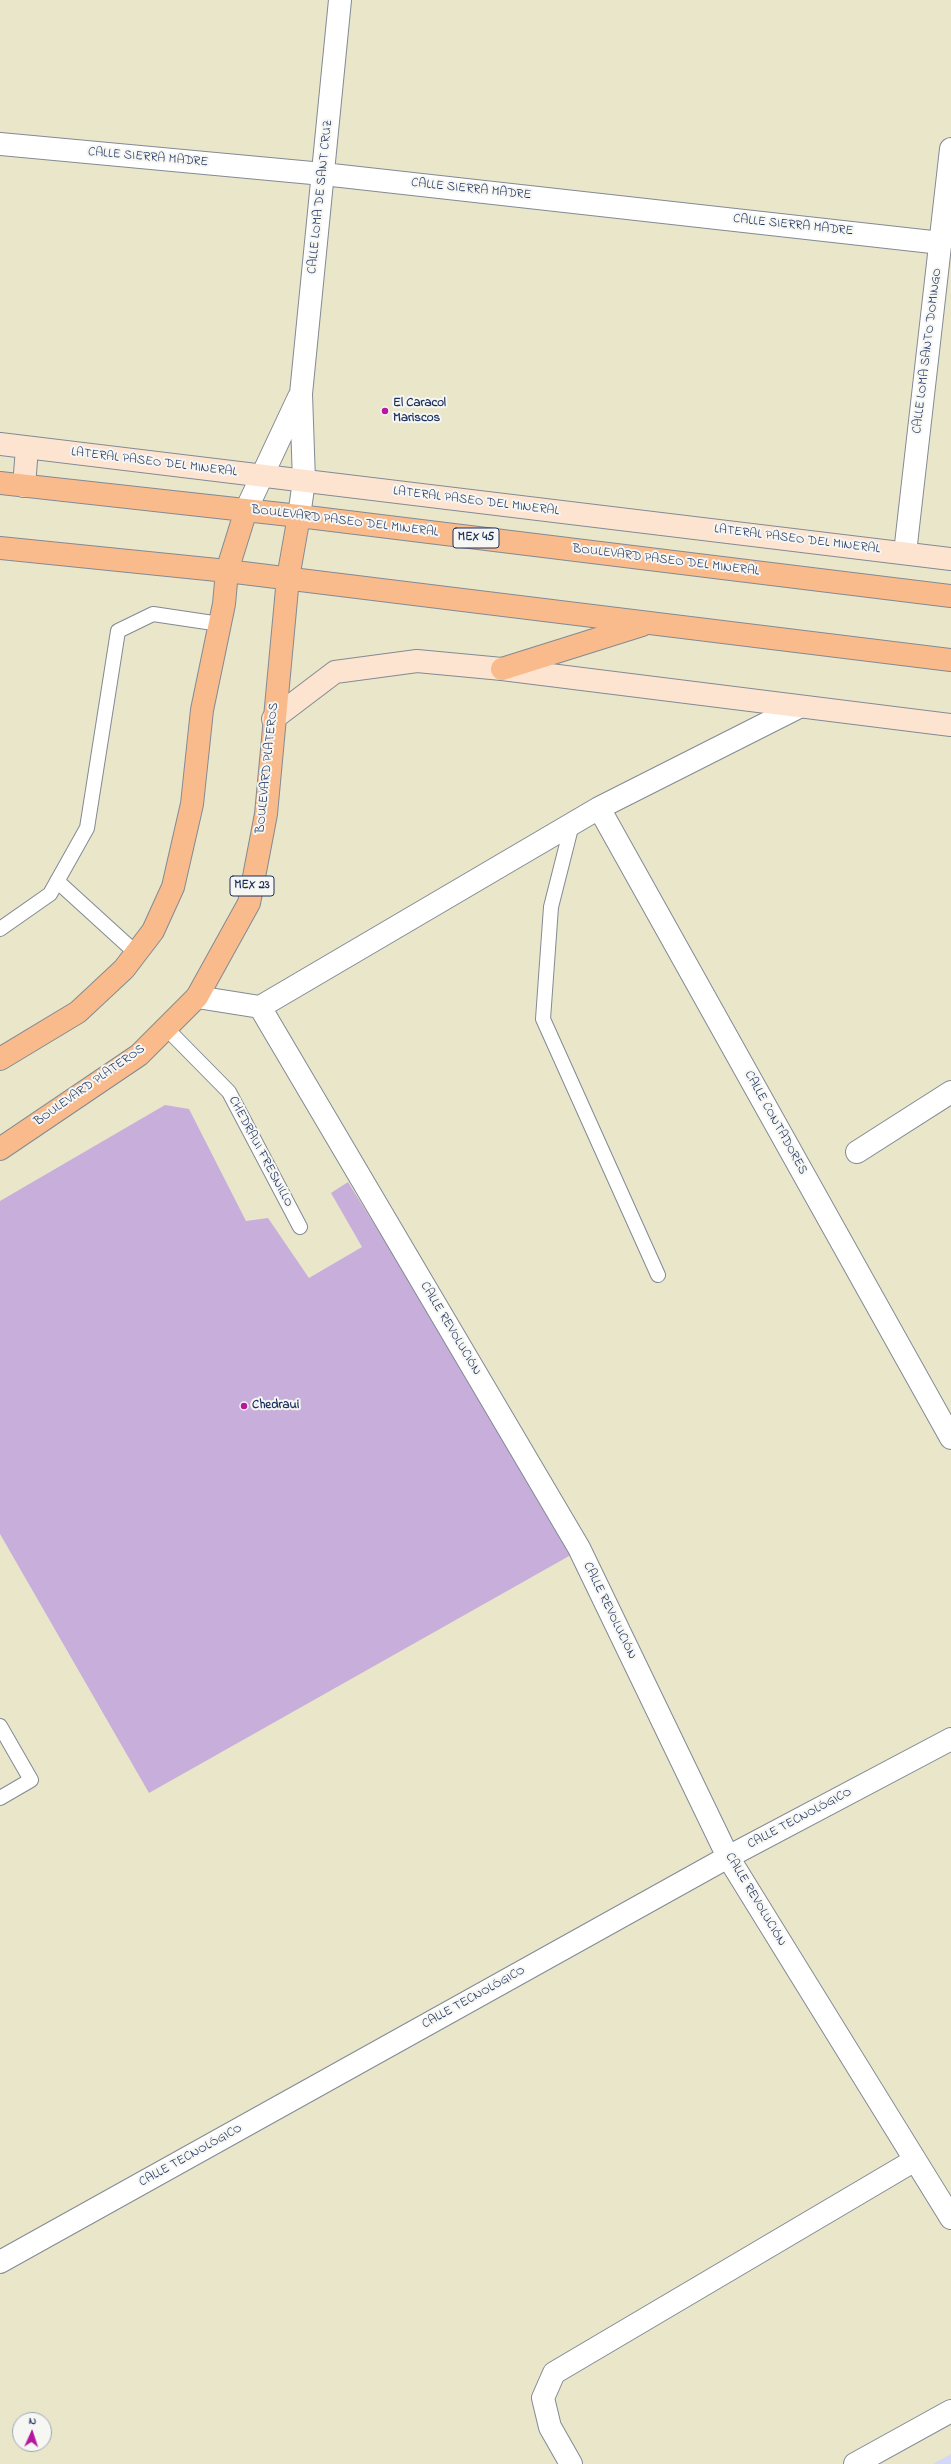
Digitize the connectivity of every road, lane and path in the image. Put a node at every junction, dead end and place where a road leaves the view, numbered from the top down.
1 (340, 0) edge
2 (0, 144) edge
3 (951, 149) edge
4 (323, 174) junction
5 (949, 191) edge
6 (941, 243) junction
7 (301, 394) junction
8 (0, 444) edge
9 (27, 448) junction
10 (263, 476) junction
11 (304, 481) junction
12 (0, 483) edge
13 (24, 486) junction
14 (246, 510) junction
15 (299, 516) junction
16 (0, 548) edge
17 (905, 554) junction
18 (951, 559) edge
19 (227, 571) junction
20 (288, 578) junction
21 (951, 596) edge
22 (649, 622) junction
23 (220, 624) junction
24 (951, 660) edge
25 (502, 669) junction
26 (799, 707) junction
27 (273, 719) junction
28 (951, 725) edge
29 (600, 808) junction
30 (572, 824) junction
31 (57, 881) junction
32 (0, 930) edge
33 (136, 953) junction
34 (197, 997) junction
35 (260, 1007) junction
36 (166, 1028) junction
37 (0, 1059) edge
38 (951, 1092) edge
39 (0, 1149) edge
40 (857, 1152) dead end
41 (300, 1227) dead end
42 (658, 1275) dead end
43 (951, 1438) edge
44 (0, 1726) edge
45 (951, 1739) edge
46 (0, 1798) edge
47 (728, 1858) junction
48 (915, 2160) junction
49 (951, 2218) edge
50 (0, 2262) edge
51 (951, 2411) edge
52 (571, 2464) edge
53 (855, 2464) edge

1 - 4 street, CALLE LOMA DE SANT CRUZ
2 - 4 street, CALLE SIERRA MADRE
3 - 5 street, CALLE LOMA SANTO DOMINGO
4 - 6 street, CALLE SIERRA MADRE
4 - 7 street, CALLE LOMA DE SANT CRUZ
5 - 6 street, CALLE LOMA SANTO DOMINGO
6 - 17 street, CALLE LOMA SANTO DOMINGO
7 - 10 street, CALLE LOMA DE SANT CRUZ
7 - 11 street, CALLE LOMA DE SANT CRUZ
8 - 9 street, LATERAL PASEO DEL MINERAL
9 - 10 street, LATERAL PASEO DEL MINERAL
9 - 13 street
10 - 11 street, LATERAL PASEO DEL MINERAL
10 - 14 street, CALLE LOMA DE SANT CRUZ
11 - 15 street, CALLE LOMA DE SANT CRUZ
11 - 17 street, LATERAL PASEO DEL MINERAL
12 - 13 main road, BOULEVARD PASEO DEL MINERAL / MEX 45
13 - 14 main road, BOULEVARD PASEO DEL MINERAL / MEX 45
14 - 15 main road, BOULEVARD PASEO DEL MINERAL / MEX 45
14 - 19 main road
15 - 20 main road, BOULEVARD PLATEROS / MEX 23
15 - 21 main road, BOULEVARD PASEO DEL MINERAL / MEX 45
16 - 19 main road
17 - 18 street, LATERAL PASEO DEL MINERAL
19 - 20 main road
19 - 23 main road
20 - 22 main road
20 - 27 main road, BOULEVARD PLATEROS / MEX 23
22 - 24 main road
22 - 25 main road
23 - 31 lane
23 - 33 main road
25 - 26 street
25 - 27 street
26 - 28 street
26 - 29 street
27 - 34 main road, BOULEVARD PLATEROS / MEX 23
29 - 30 street
29 - 43 street, CALLE CONTADORES
30 - 35 street
30 - 42 lane
31 - 32 lane
31 - 33 lane
33 - 37 main road
34 - 35 street
34 - 36 main road, BOULEVARD PLATEROS / MEX 23
35 - 47 street, CALLE REVOLUCIÓN
36 - 39 main road, BOULEVARD PLATEROS / MEX 23
36 - 41 lane, CHEDRAUI FRESNILLO
38 - 40 street
44 - 46 lane
45 - 47 street, CALLE TECNOLÓGICO
47 - 48 street, CALLE REVOLUCIÓN
47 - 50 street, CALLE TECNOLÓGICO
48 - 49 street, CALLE REVOLUCIÓN
48 - 52 street
51 - 53 street

